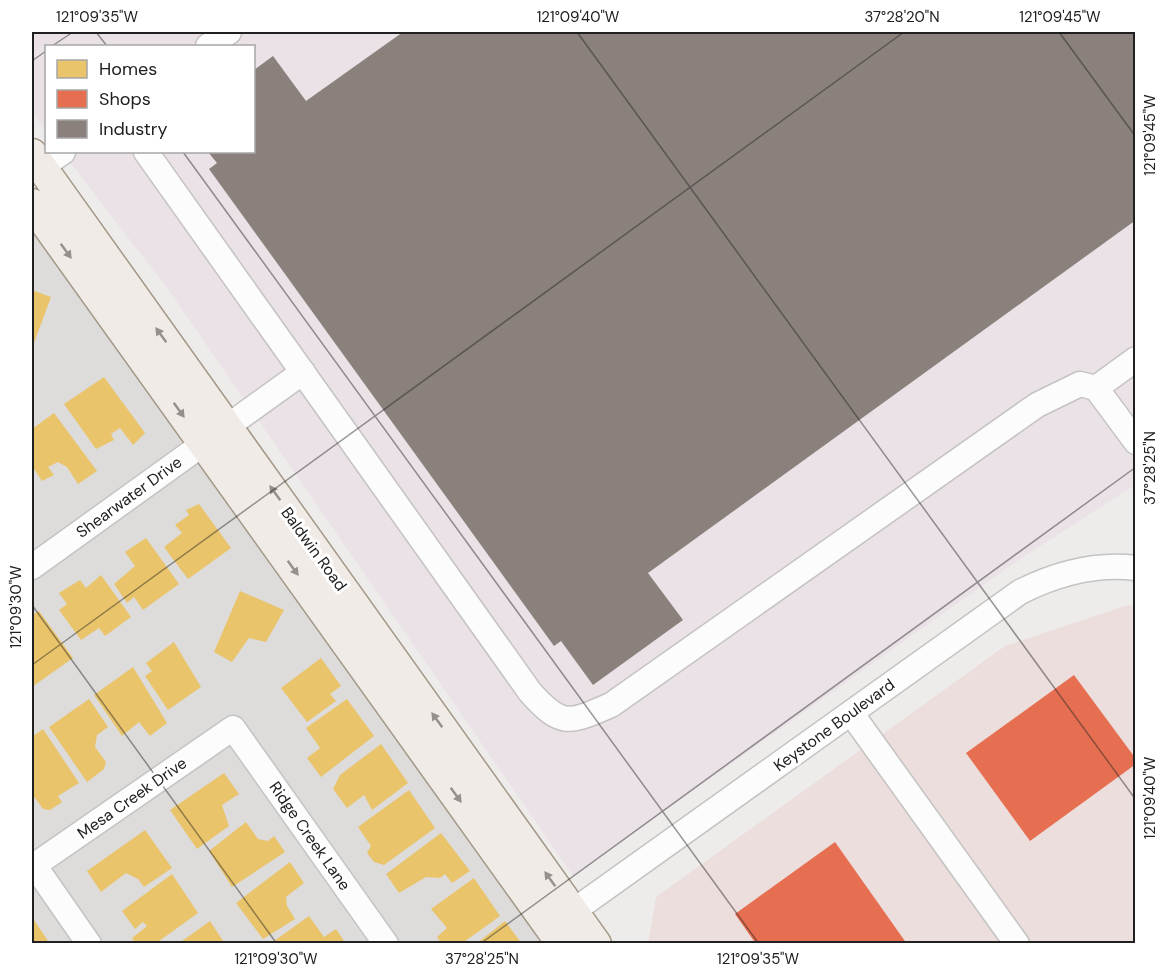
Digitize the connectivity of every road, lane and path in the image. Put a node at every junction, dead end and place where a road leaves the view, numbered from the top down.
1 (229, 32) edge
2 (210, 45) edge
3 (147, 153) edge
4 (45, 158) edge
5 (32, 204) edge
6 (1136, 359) edge
7 (303, 372) junction
8 (1096, 388) junction
9 (215, 435) junction
10 (1136, 442) edge
11 (32, 567) edge
12 (1136, 567) edge
13 (851, 713) junction
14 (233, 728) joint
15 (32, 865) edge
16 (562, 928) edge
17 (89, 944) edge
18 (386, 944) edge
19 (597, 944) edge
20 (1017, 944) edge

1 - 2 street
3 - 7 street
9 -> 4 main road, Baldwin Road
5 -> 9 main road, Baldwin Road
6 - 8 street
7 - 8 street
7 - 9 street, Shearwater Drive
8 - 10 street
9 - 11 street, Shearwater Drive
9 - 16 main road, Baldwin Road
12 - 13 street, Keystone Boulevard
13 - 16 street, Keystone Boulevard
13 - 20 street
14 - 15 street, Mesa Creek Drive
14 - 18 street, Ridge Creek Lane
15 - 17 street
16 - 19 main road, Baldwin Road

